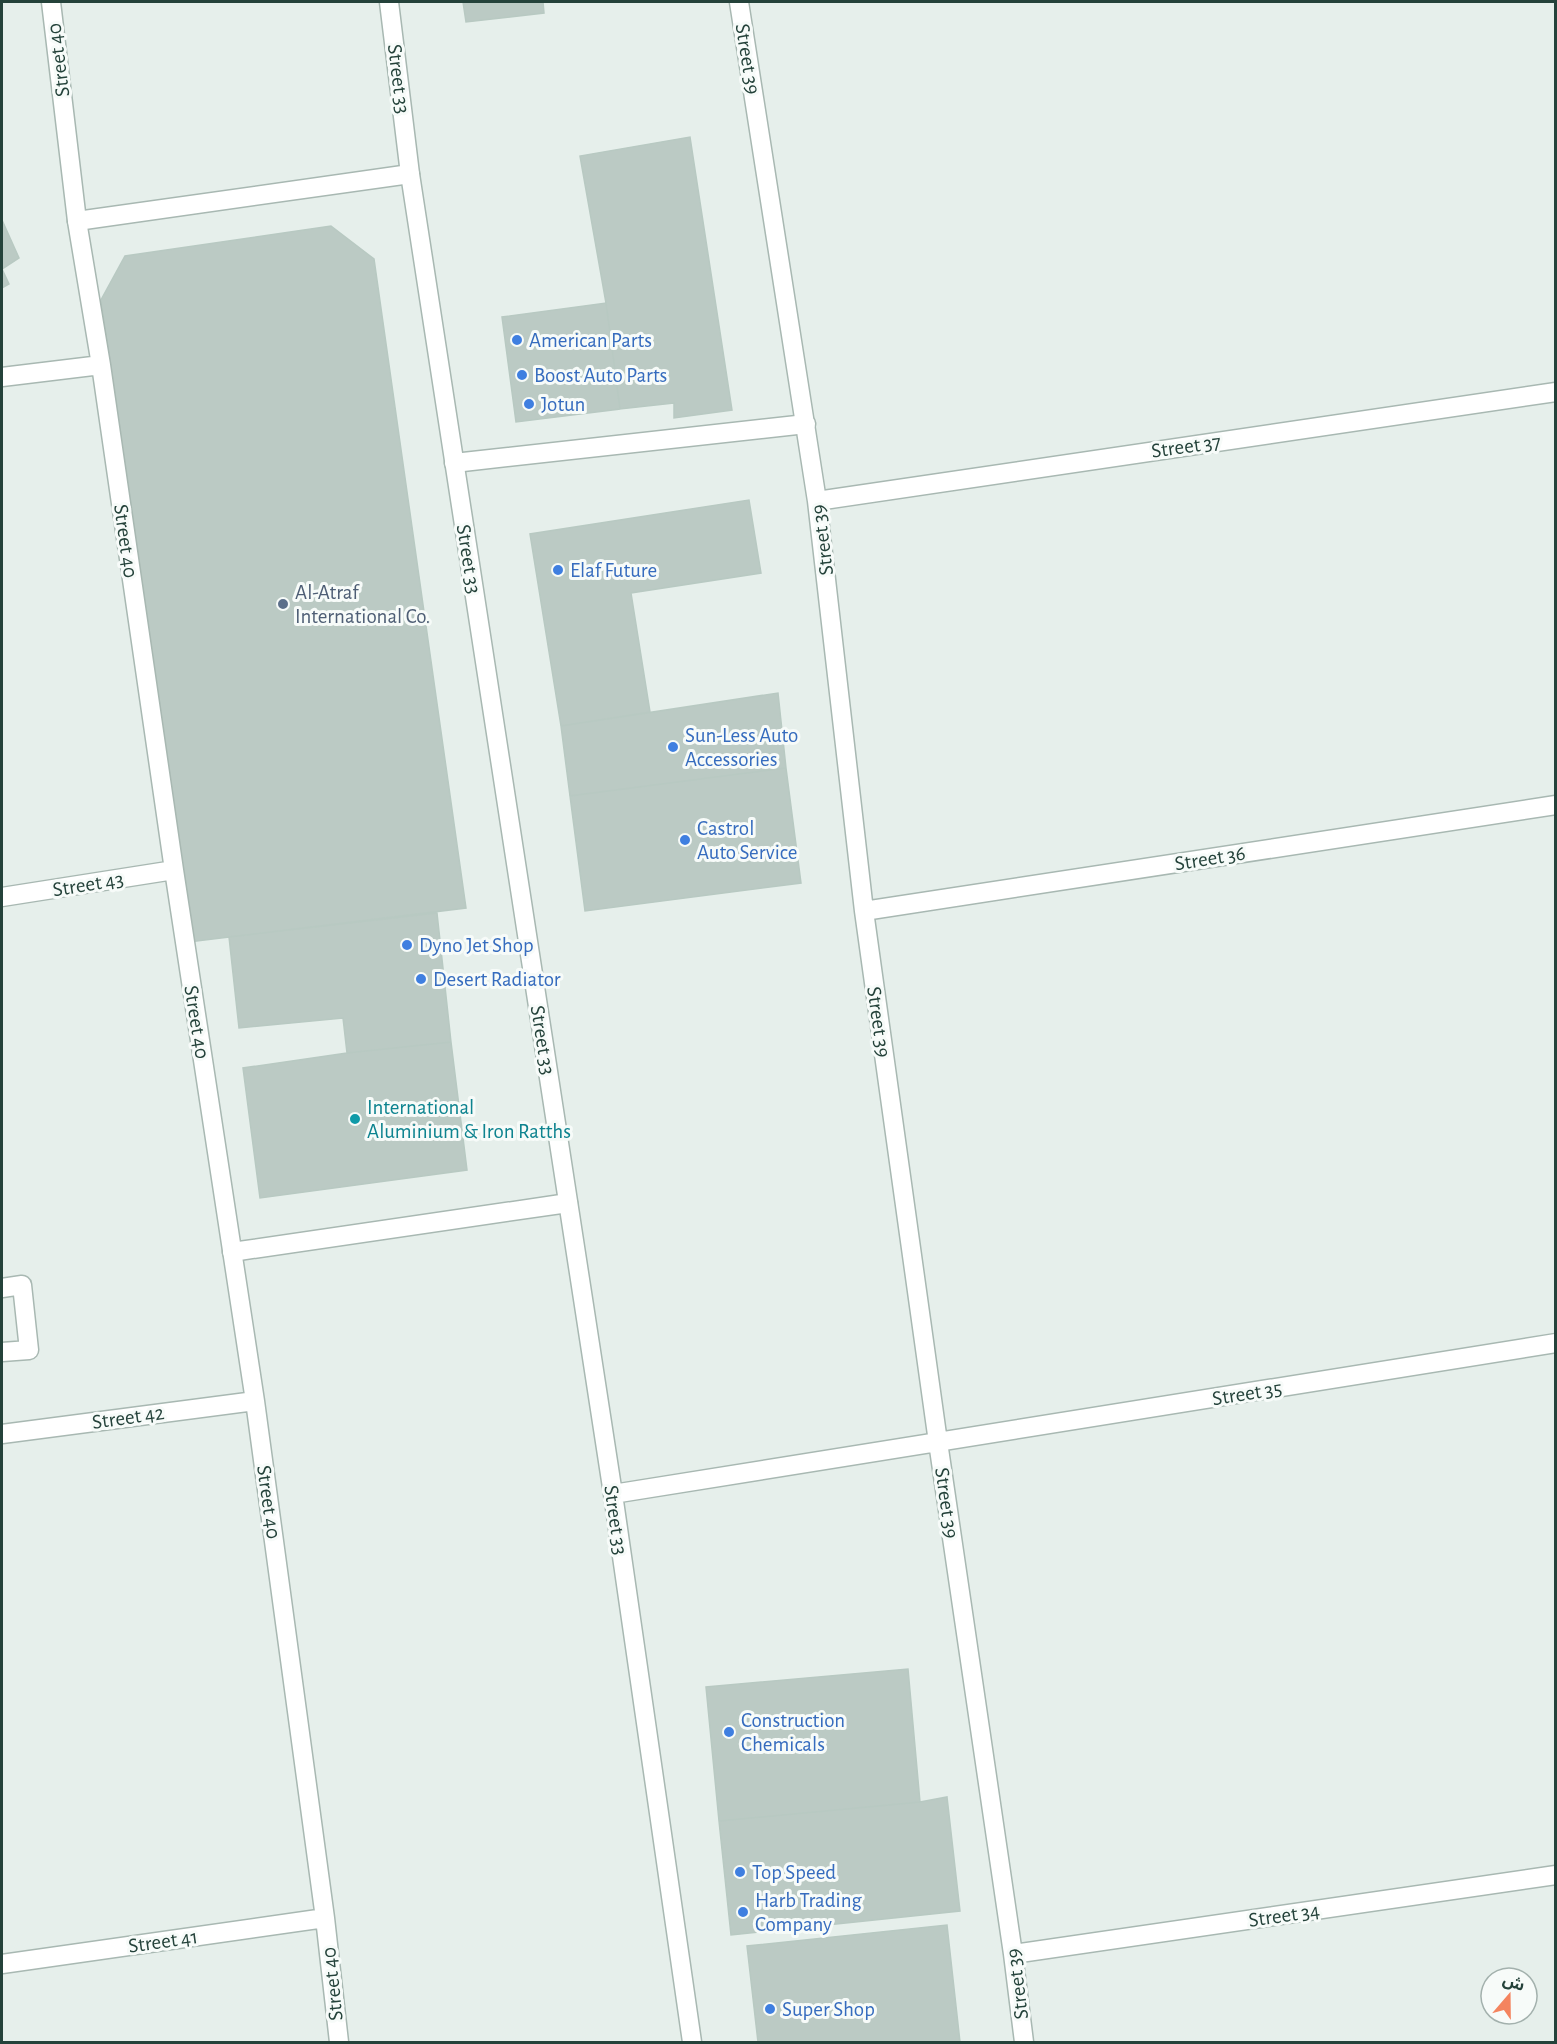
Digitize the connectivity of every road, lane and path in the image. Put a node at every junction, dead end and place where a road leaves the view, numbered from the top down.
1 (51, 2) edge
2 (389, 2) edge
3 (739, 2) edge
4 (410, 174) junction
5 (77, 220) junction
6 (101, 365) junction
7 (2, 377) edge
8 (1556, 392) edge
9 (806, 424) junction
10 (454, 463) junction
11 (818, 501) junction
12 (1556, 805) edge
13 (174, 870) junction
14 (2, 897) edge
15 (864, 911) junction
16 (568, 1203) junction
17 (232, 1252) junction
18 (2, 1288) edge
19 (1556, 1343) edge
20 (2, 1352) edge
21 (255, 1401) junction
22 (2, 1434) edge
23 (938, 1442) junction
24 (613, 1494) junction
25 (1556, 1875) edge
26 (325, 1918) junction
27 (1013, 1954) junction
28 (2, 1964) edge
29 (339, 2043) edge
30 (692, 2043) edge
31 (1024, 2043) edge

1 - 5 street, Street 40
2 - 4 street, Street 33
3 - 9 street, Street 39
4 - 5 street
4 - 10 street, Street 33
5 - 6 street, Street 40
6 - 7 street
6 - 13 street, Street 40
8 - 11 street, Street 37
9 - 10 street
9 - 11 street, Street 39
10 - 16 street, Street 33
11 - 15 street, Street 39
12 - 15 street, Street 36
13 - 14 street, Street 43
13 - 17 street, Street 40
15 - 23 street, Street 39
16 - 17 street
16 - 24 street, Street 33
17 - 21 street, Street 40
18 - 20 street
19 - 23 street, Street 35
21 - 22 street, Street 42
21 - 26 street, Street 40
23 - 24 street, Street 35
23 - 27 street, Street 39
24 - 30 street, Street 33
25 - 27 street, Street 34
26 - 28 street, Street 41
26 - 29 street, Street 40
27 - 31 street, Street 39

